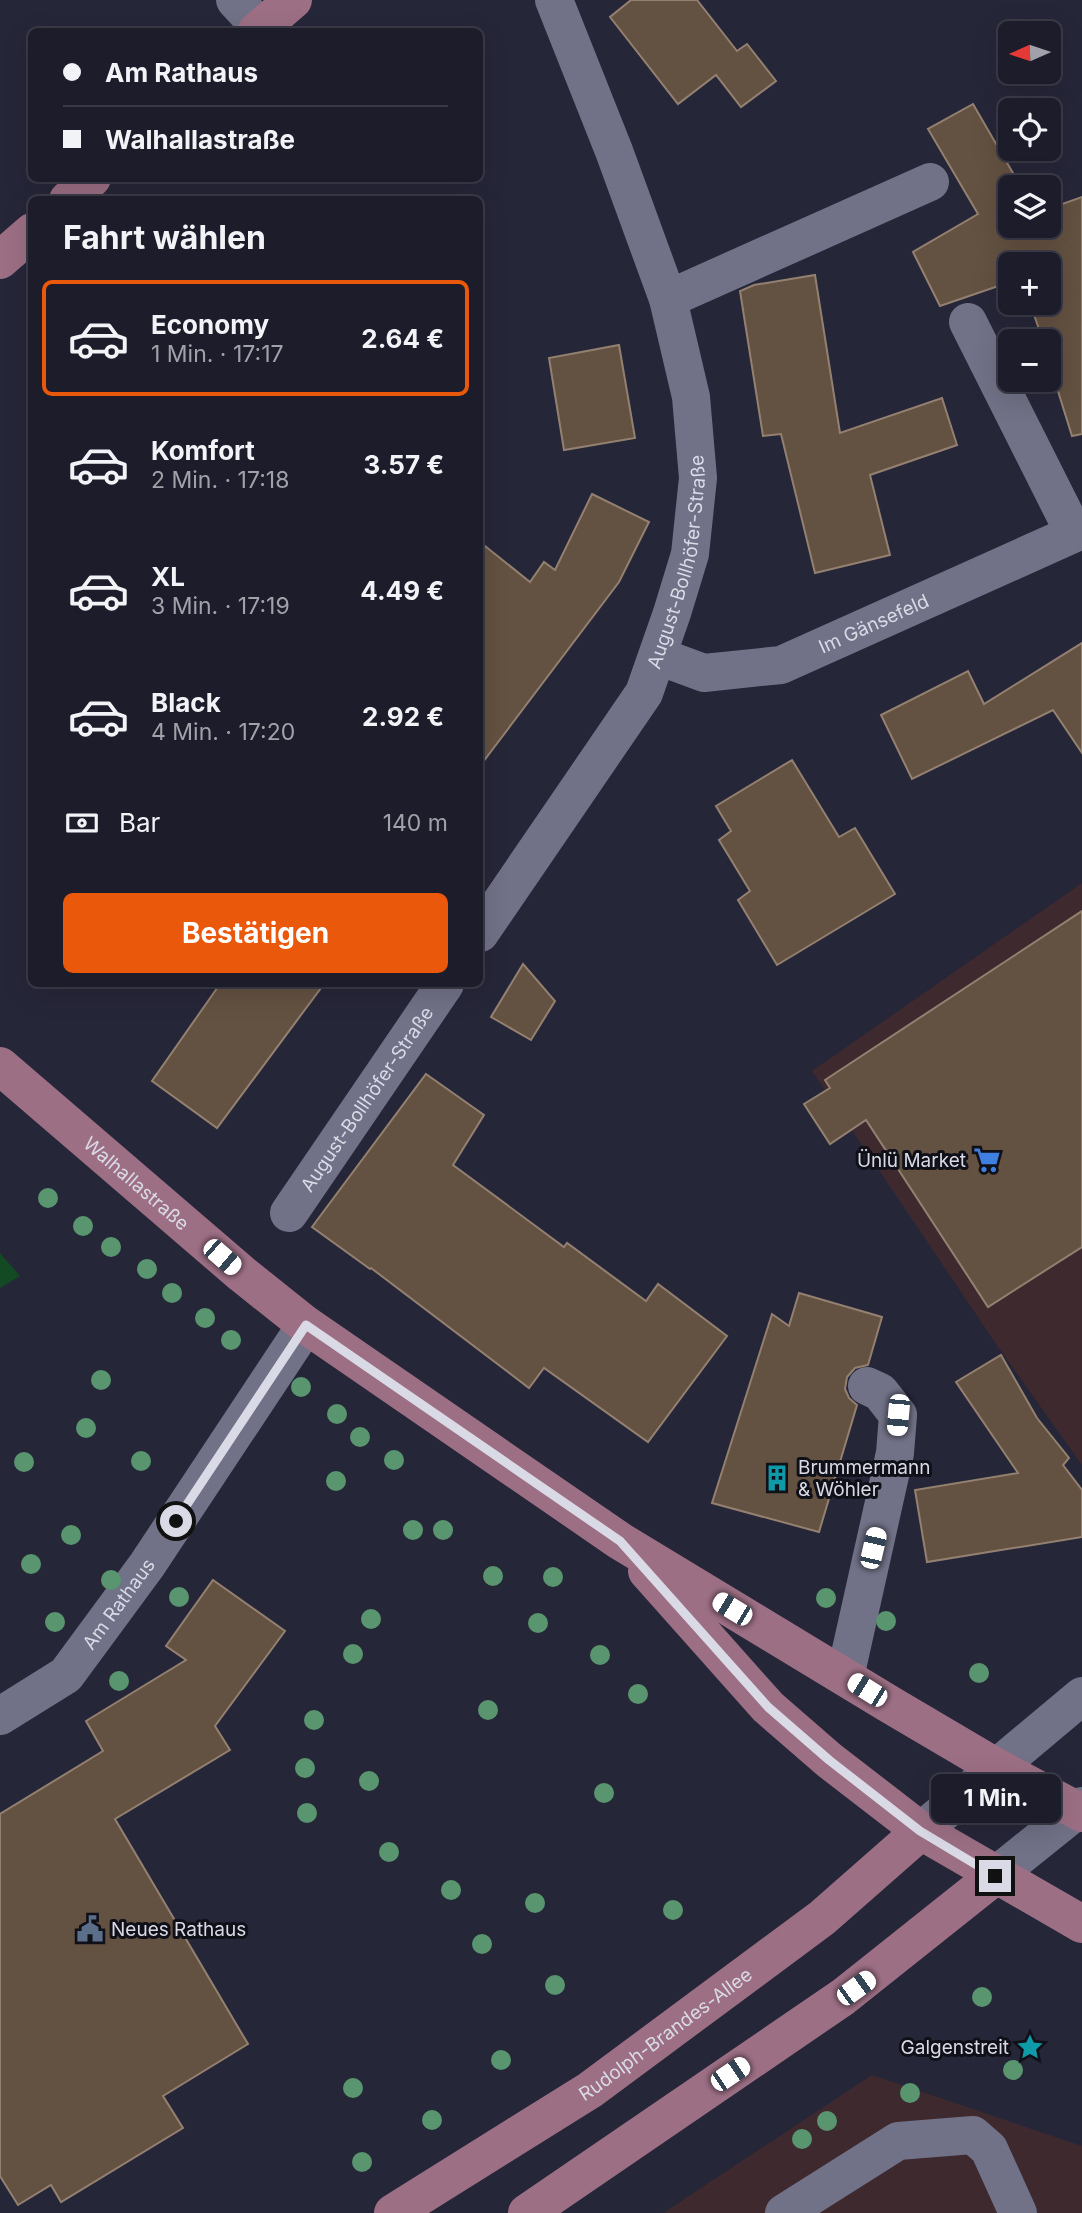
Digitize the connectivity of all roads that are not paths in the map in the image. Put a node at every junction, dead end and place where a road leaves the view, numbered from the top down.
1 (235, 0) edge
2 (293, 0) edge
3 (554, 0) edge
4 (256, 28) edge
5 (260, 28) edge
6 (88, 182) edge
7 (930, 182) dead end
8 (72, 196) edge
9 (28, 236) edge
10 (0, 260) edge
11 (668, 299) junction
12 (968, 322) dead end
13 (1078, 532) edge
14 (658, 656) junction
15 (483, 929) edge
16 (443, 987) edge
17 (0, 1066) edge
18 (289, 1213) dead end
19 (306, 1325) junction
20 (867, 1386) dead end
21 (620, 1541) junction
22 (845, 1677) junction
23 (1082, 1696) edge
24 (0, 1716) edge
25 (996, 1767) junction
26 (1080, 1810) edge
27 (920, 1831) junction
28 (995, 1876) junction
29 (1082, 1924) edge
30 (393, 2213) edge
31 (527, 2213) edge
32 (784, 2213) edge
33 (1018, 2213) edge

1 - 4 street
2 - 5 main road
3 - 11 street, August-Bollhöfer-Straße
6 - 8 main road
7 - 11 street
9 - 10 main road
11 - 14 street, August-Bollhöfer-Straße
12 - 13 street
13 - 14 street, Im Gänsefeld
14 - 15 street, August-Bollhöfer-Straße
16 - 18 street, August-Bollhöfer-Straße
17 - 19 main road, Walhallastraße
19 - 21 main road, Walhallastraße
19 - 24 street, Am Rathaus
20 - 22 street
21 - 22 main road, Walhallastraße
21 - 27 main road, Walhallastraße
22 - 25 main road, Walhallastraße
23 - 25 street
25 - 26 main road, Walhallastraße
25 - 27 street
26 - 28 street
27 - 28 main road, Walhallastraße
27 - 30 main road, Rudolph-Brandes-Allee
28 - 29 main road, Walhallastraße
28 - 31 main road
32 - 33 street

